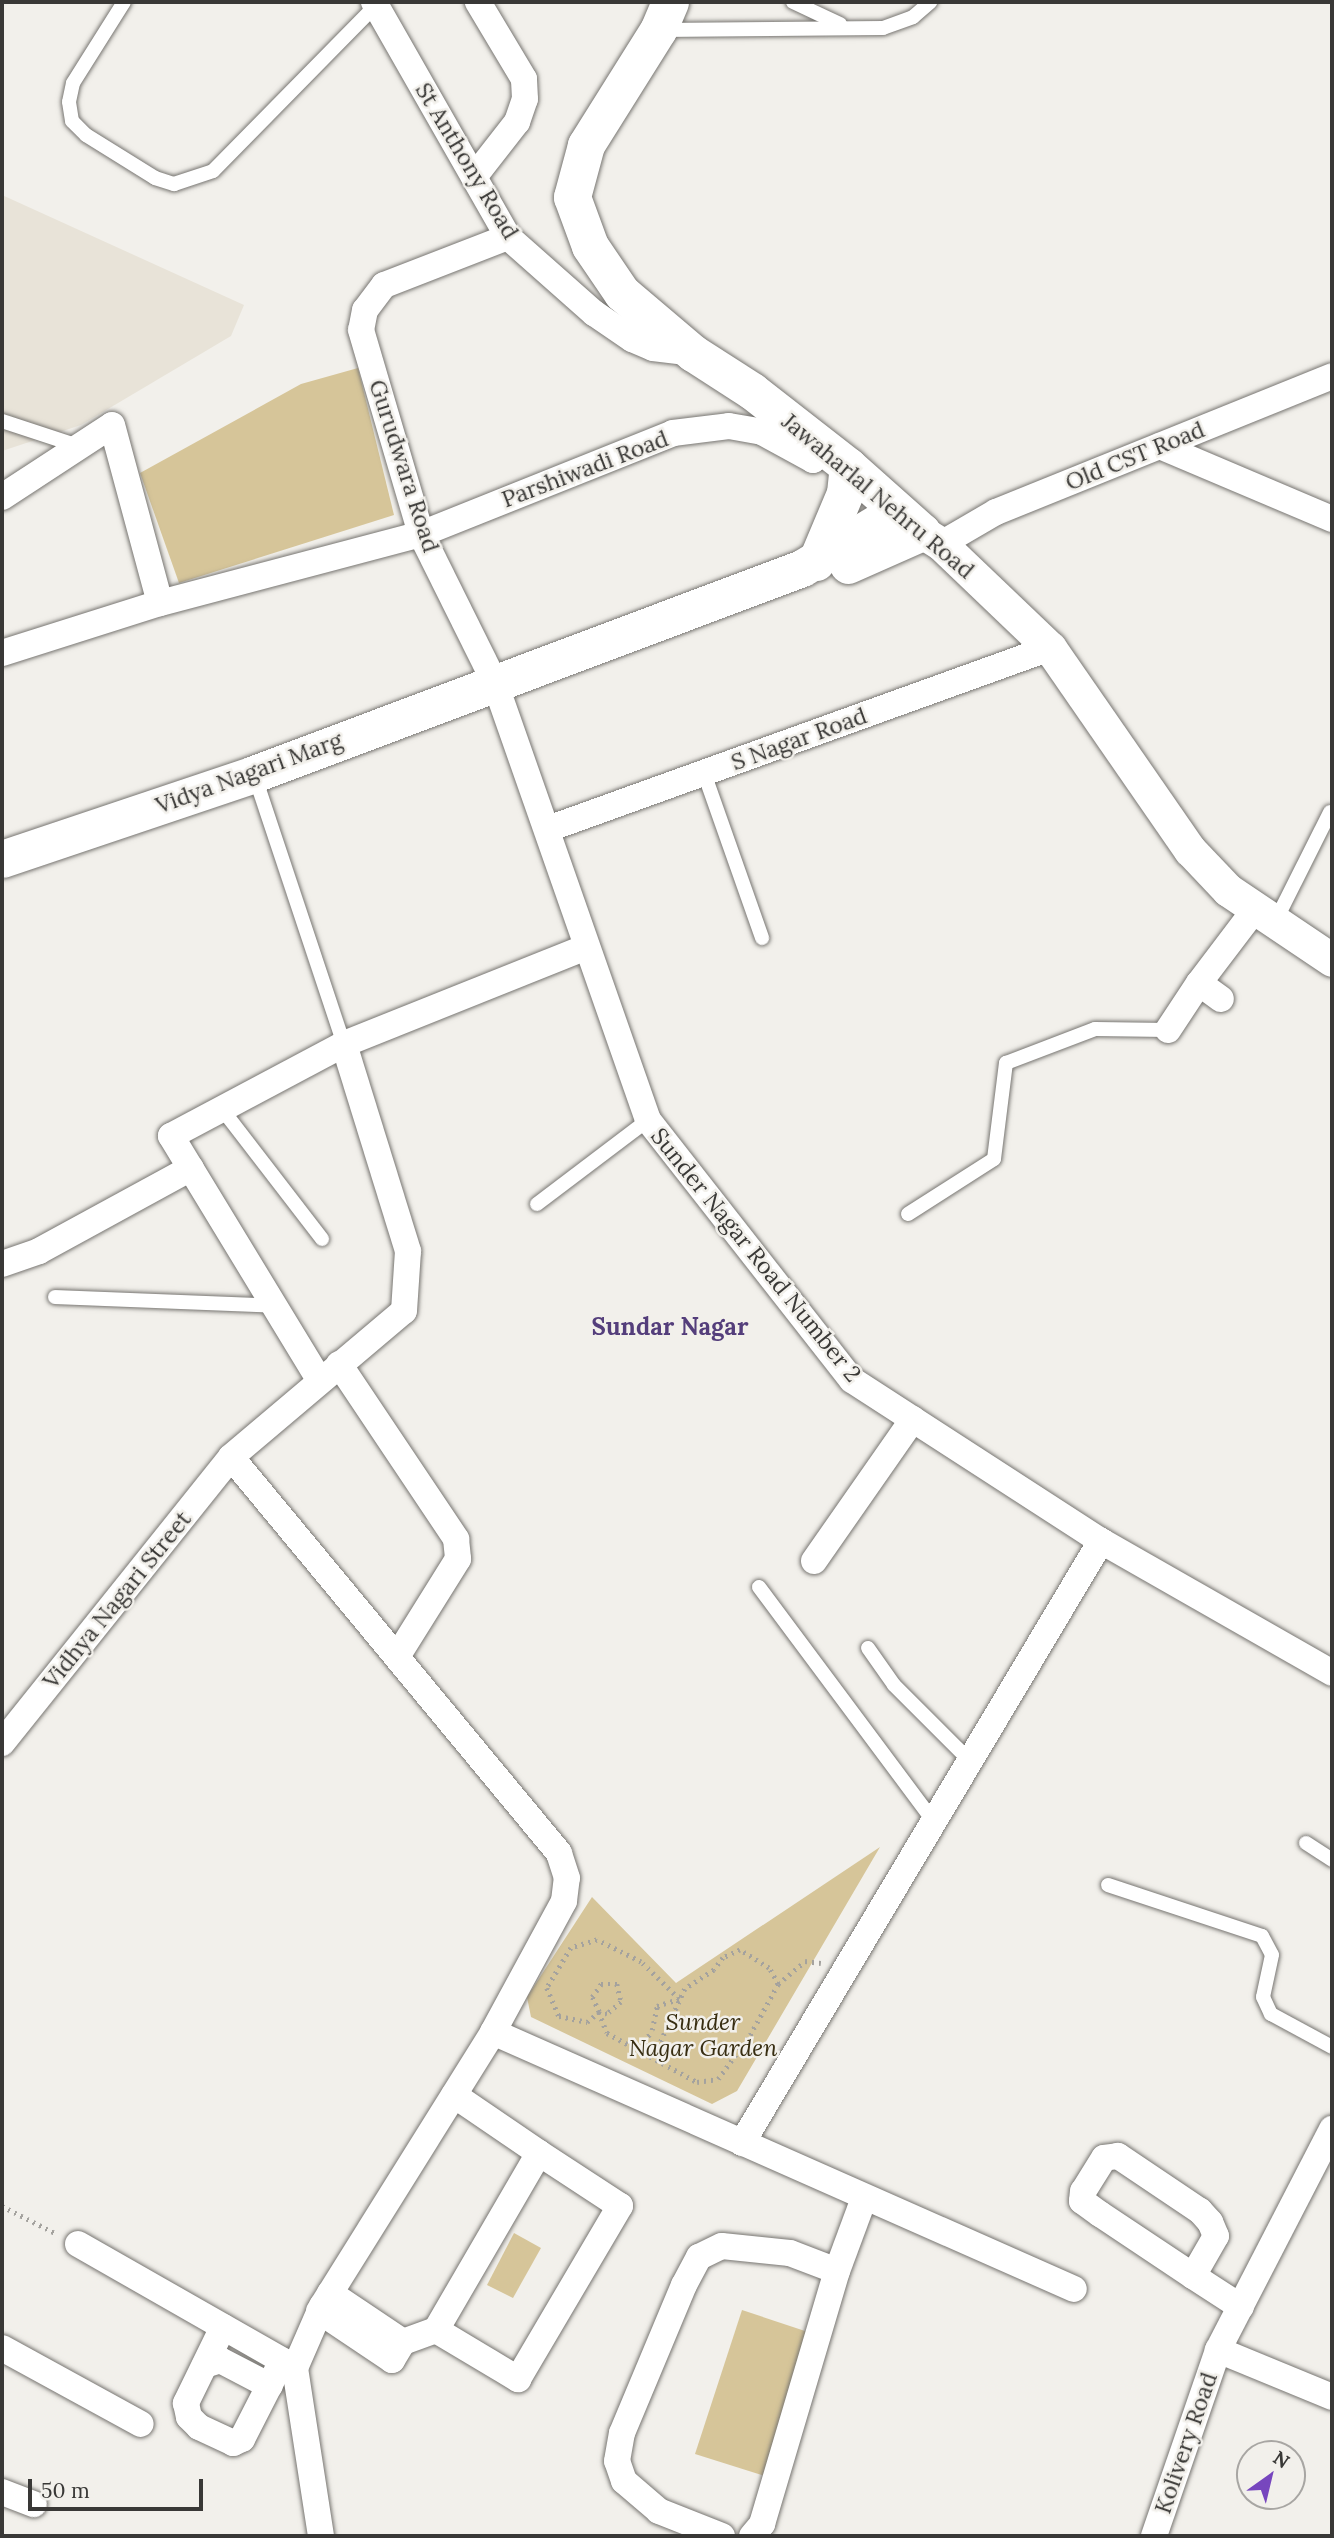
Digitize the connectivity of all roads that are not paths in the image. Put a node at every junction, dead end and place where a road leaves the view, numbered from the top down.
1 (124, 2) edge
2 (478, 2) edge
3 (793, 2) edge
4 (930, 2) edge
5 (375, 4) edge
6 (664, 16) edge
7 (845, 26) junction
8 (474, 177) junction
9 (508, 237) junction
10 (693, 353) junction
11 (1332, 376) edge
12 (2, 421) edge
13 (78, 446) junction
14 (1160, 446) junction
15 (836, 457) junction
16 (2, 497) edge
17 (1332, 519) edge
18 (919, 529) junction
19 (421, 534) junction
20 (809, 565) junction
21 (160, 603) junction
22 (1050, 648) junction
23 (2, 653) edge
24 (495, 683) junction
25 (704, 773) junction
26 (254, 774) junction
27 (1330, 812) dead end
28 (548, 829) junction
29 (2, 859) edge
30 (1266, 915) junction
31 (762, 938) dead end
32 (586, 947) junction
33 (1332, 960) edge
34 (1168, 1030) joint
35 (344, 1044) junction
36 (222, 1109) junction
37 (648, 1120) junction
38 (191, 1168) junction
39 (537, 1204) dead end
40 (908, 1214) dead end
41 (321, 1240) dead end
42 (2, 1264) edge
43 (55, 1297) dead end
44 (275, 1306) junction
45 (330, 1372) junction
46 (913, 1419) junction
47 (231, 1457) junction
48 (1101, 1541) junction
49 (814, 1561) dead end
50 (759, 1587) dead end
51 (869, 1648) dead end
52 (398, 1655) junction
53 (1332, 1673) edge
54 (2, 1743) edge
55 (971, 1762) junction
56 (934, 1822) junction
57 (1306, 1843) dead end
58 (1332, 1860) edge
59 (1108, 1885) dead end
60 (493, 2032) junction
61 (1332, 2047) edge
62 (454, 2095) junction
63 (1331, 2136) edge
64 (743, 2143) junction
65 (539, 2153) junction
66 (864, 2198) junction
67 (78, 2244) road end
68 (836, 2271) junction
69 (1193, 2276) junction
70 (1074, 2289) dead end
71 (325, 2302) junction
72 (1241, 2306) junction
73 (223, 2327) junction
74 (436, 2330) junction
75 (2, 2347) edge
76 (1218, 2350) junction
77 (205, 2365) junction
78 (289, 2365) junction
79 (270, 2386) junction
80 (1332, 2397) edge
81 (141, 2424) dead end
82 (2, 2492) edge
83 (34, 2504) dead end
84 (321, 2536) edge
85 (722, 2536) edge
86 (752, 2536) edge
87 (1154, 2536) edge

1 - 5 lane
2 - 8 street
3 - 7 lane
4 - 7 lane
5 - 8 street, St Anthony Road
6 - 7 lane
6 - 10 main road, Jawaharlal Nehru Road
8 - 9 street, St Anthony Road
9 - 10 street, St Anthony Road
9 - 19 street, Gurudwara Road
10 - 15 main road, Jawaharlal Nehru Road
11 - 14 street, Old CST Road
12 - 13 lane
13 - 16 street
13 - 21 street
14 - 17 street
14 - 18 street, Old CST Road
15 - 18 main road, Jawaharlal Nehru Road
15 - 19 street, Parshiwadi Road
15 - 20 main road
18 - 20 main road
18 - 22 street, Jawaharlal Nehru Road
19 - 21 street
19 - 24 street, Gurudwara Road
20 - 24 main road, Vidya Nagari Marg
21 - 23 street
22 - 25 street, S Nagar Road
22 - 30 street, Jawaharlal Nehru Road
24 - 26 main road, Vidya Nagari Marg
24 - 28 street, Sunder Nagar Road Number 2
25 - 28 street, S Nagar Road
25 - 31 lane
26 - 29 main road, Vidya Nagari Marg
26 - 35 lane
27 - 30 lane
28 - 32 street, Sunder Nagar Road Number 2
30 - 33 street, Jawaharlal Nehru Road
30 - 34 street
32 - 35 street
32 - 37 street, Sunder Nagar Road Number 2
34 - 40 lane
35 - 36 street
35 - 45 street, Vidhya Nagari Street
36 - 38 street
36 - 41 lane
37 - 39 lane
37 - 46 street, Sunder Nagar Road Number 2
38 - 42 street
38 - 44 street
43 - 44 lane
44 - 45 street
45 - 47 street, Vidhya Nagari Street
45 - 52 street
46 - 48 street, Sunder Nagar Road Number 2
46 - 49 street
47 - 52 street
47 - 54 street, Vidhya Nagari Street
48 - 53 street, Sunder Nagar Road Number 2
48 - 55 street
50 - 56 lane
51 - 55 lane
52 - 60 street
55 - 56 street
56 - 64 street
57 - 58 lane
59 - 61 lane
60 - 62 street
60 - 64 street
62 - 65 street
62 - 71 street
63 - 72 street
64 - 66 street
65 - 74 street
65 - 74 street
66 - 68 street
66 - 70 street
67 - 73 street
68 - 85 street
68 - 86 street
69 - 69 street
69 - 72 street
71 - 74 street
71 - 78 street
72 - 76 street
73 - 77 street
73 - 78 street
75 - 81 street
76 - 80 street
76 - 87 street, Kolivery Road
77 - 79 street
77 - 79 street
78 - 79 street
78 - 84 street
82 - 83 street

